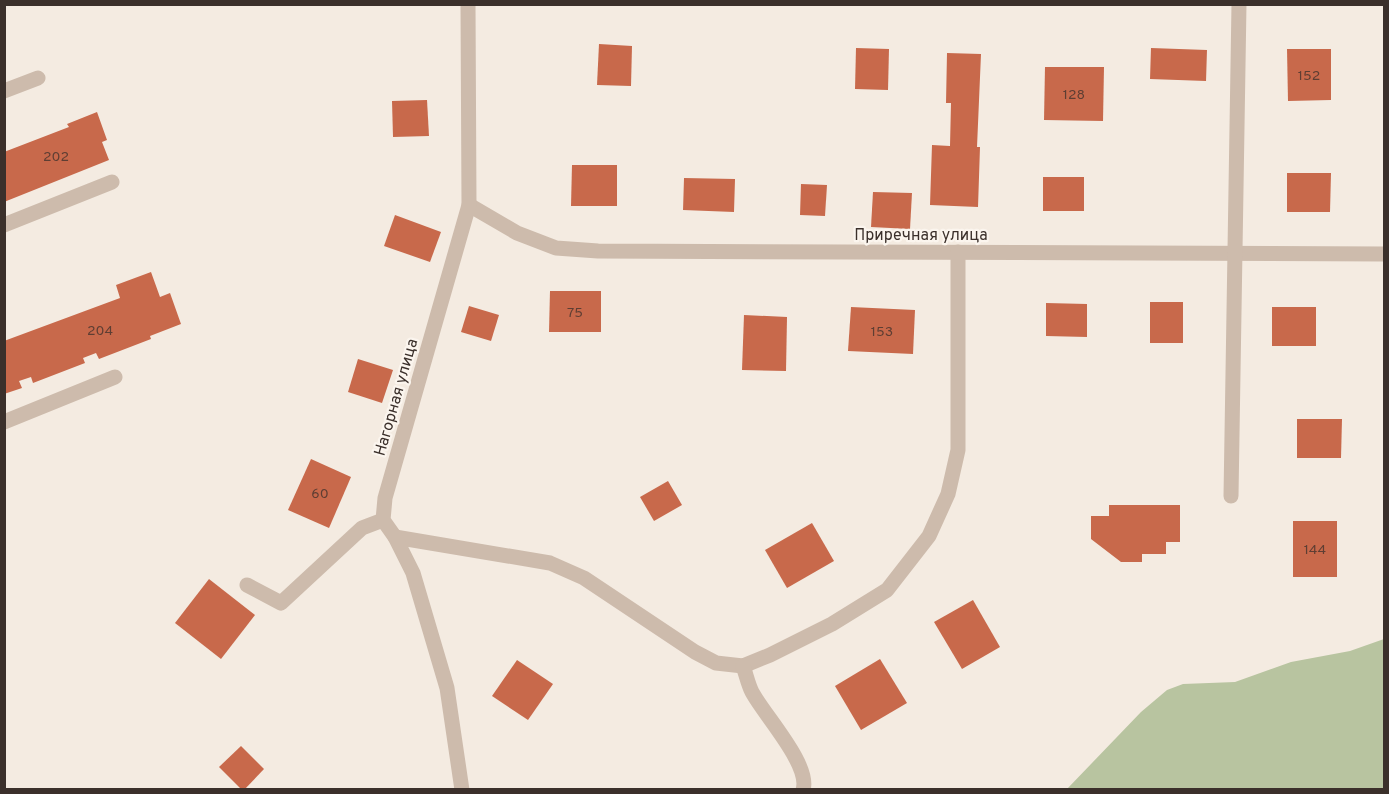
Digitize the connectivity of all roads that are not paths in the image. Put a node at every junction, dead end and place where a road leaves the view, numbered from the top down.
1 (468, 4) edge
2 (1239, 4) edge
3 (38, 78) dead end
4 (4, 91) edge
5 (112, 182) dead end
6 (469, 205) junction
7 (4, 225) edge
8 (958, 252) junction
9 (1235, 254) junction
10 (1384, 254) edge
11 (115, 377) dead end
12 (4, 422) edge
13 (1231, 496) dead end
14 (383, 520) junction
15 (395, 537) junction
16 (247, 585) dead end
17 (743, 666) junction
18 (462, 789) edge
19 (803, 789) edge

1 - 6 street, Нагорная улица
2 - 9 street
3 - 4 street
5 - 7 street
6 - 8 street, Приречная улица
6 - 14 street, Нагорная улица
8 - 9 street, Приречная улица
8 - 17 street
9 - 10 street, Приречная улица
9 - 13 street
11 - 12 street
14 - 15 street
14 - 16 street
15 - 17 street
15 - 18 street
17 - 19 street

